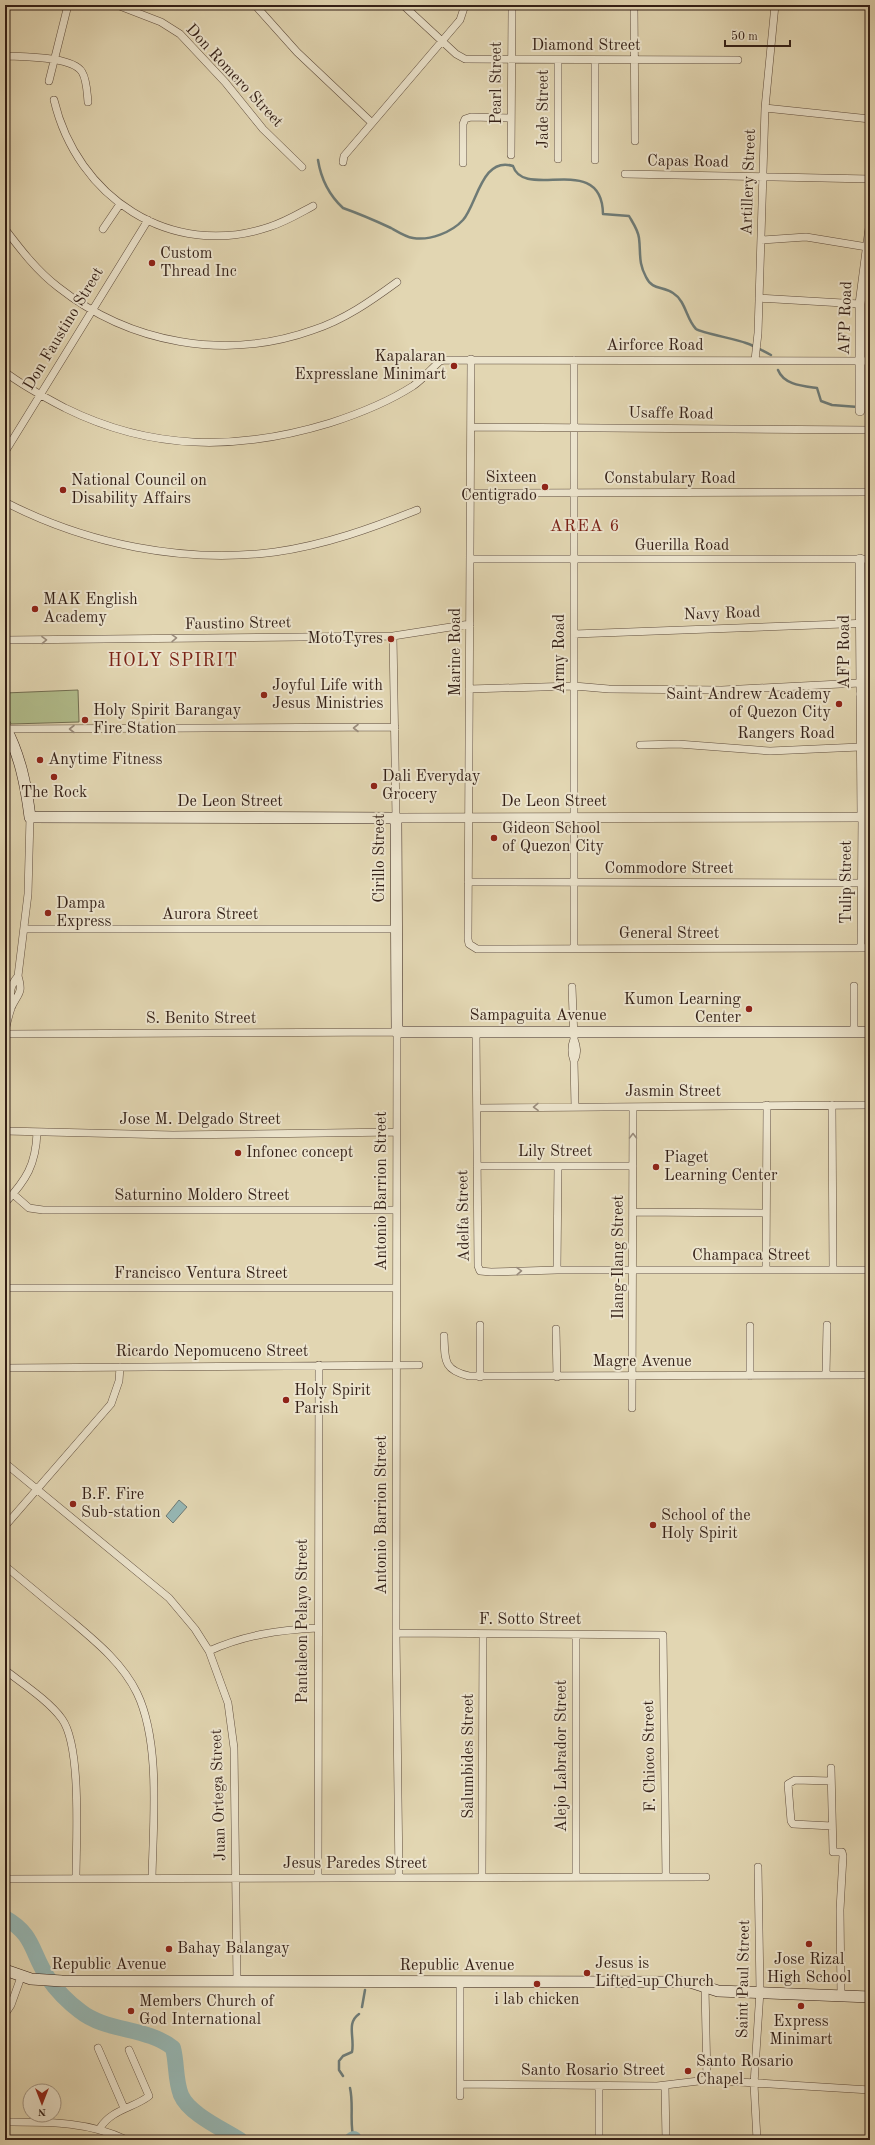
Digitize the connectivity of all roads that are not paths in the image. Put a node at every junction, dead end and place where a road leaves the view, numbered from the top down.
1 (68, 5) edge
2 (117, 5) edge
3 (255, 5) edge
4 (403, 5) edge
5 (465, 5) edge
6 (634, 5) edge
7 (775, 5) edge
8 (512, 10) dead end
9 (441, 40) junction
10 (5, 56) edge
11 (53, 60) junction
12 (511, 60) junction
13 (558, 60) junction
14 (595, 60) junction
15 (634, 60) junction
16 (738, 60) dead end
17 (49, 81) dead end
18 (54, 100) dead end
19 (88, 102) dead end
20 (765, 108) junction
21 (511, 118) junction
22 (870, 118) edge
23 (371, 122) junction
24 (635, 141) dead end
25 (511, 155) dead end
26 (558, 159) dead end
27 (595, 160) dead end
28 (344, 162) dead end
29 (463, 164) dead end
30 (302, 167) dead end
31 (625, 174) dead end
32 (762, 177) junction
33 (870, 179) edge
34 (120, 204) junction
35 (313, 206) dead end
36 (148, 220) junction
37 (870, 228) edge
38 (5, 229) edge
39 (103, 229) dead end
40 (761, 240) junction
41 (867, 247) junction
42 (397, 282) dead end
43 (759, 298) junction
44 (860, 304) junction
45 (92, 311) junction
46 (471, 359) junction
47 (574, 360) junction
48 (755, 360) junction
49 (859, 361) junction
50 (870, 362) edge
51 (5, 372) edge
52 (40, 396) junction
53 (860, 411) dead end
54 (471, 427) junction
55 (574, 427) junction
56 (870, 430) edge
57 (5, 452) edge
58 (870, 492) edge
59 (470, 493) junction
60 (574, 493) junction
61 (5, 502) edge
62 (418, 510) dead end
63 (470, 559) junction
64 (860, 559) junction
65 (870, 559) edge
66 (574, 560) junction
67 (860, 623) junction
68 (870, 623) edge
69 (470, 624) junction
70 (574, 634) junction
71 (393, 636) junction
72 (5, 640) edge
73 (860, 683) junction
74 (574, 686) junction
75 (469, 689) junction
76 (860, 694) junction
77 (870, 694) edge
78 (395, 727) junction
79 (6, 728) edge
80 (640, 745) dead end
81 (860, 747) junction
82 (30, 817) junction
83 (866, 817) edge
84 (396, 818) junction
85 (468, 818) junction
86 (574, 818) junction
87 (468, 882) junction
88 (574, 883) junction
89 (861, 883) junction
90 (870, 883) edge
91 (25, 929) junction
92 (396, 929) junction
93 (469, 944) joint
94 (574, 948) junction
95 (861, 948) junction
96 (870, 948) edge
97 (854, 986) dead end
98 (572, 987) dead end
99 (397, 1032) junction
100 (476, 1032) junction
101 (854, 1032) junction
102 (870, 1032) edge
103 (5, 1033) edge
104 (574, 1036) junction
105 (832, 1105) junction
106 (870, 1105) edge
107 (767, 1106) junction
108 (576, 1107) junction
109 (633, 1107) junction
110 (477, 1108) junction
111 (5, 1131) edge
112 (37, 1132) junction
113 (396, 1132) junction
114 (477, 1166) junction
115 (558, 1166) junction
116 (633, 1166) junction
117 (13, 1194) junction
118 (5, 1203) edge
119 (396, 1210) junction
120 (633, 1212) junction
121 (766, 1213) junction
122 (558, 1270) junction
123 (633, 1270) junction
124 (766, 1270) junction
125 (833, 1270) junction
126 (870, 1270) edge
127 (5, 1288) edge
128 (396, 1288) junction
129 (480, 1325) dead end
130 (827, 1325) dead end
131 (750, 1326) dead end
132 (556, 1328) dead end
133 (444, 1336) dead end
134 (319, 1365) junction
135 (396, 1365) junction
136 (419, 1365) dead end
137 (120, 1367) junction
138 (5, 1368) edge
139 (826, 1375) junction
140 (870, 1375) edge
141 (556, 1376) junction
142 (632, 1376) junction
143 (750, 1376) junction
144 (480, 1377) junction
145 (632, 1408) dead end
146 (5, 1463) edge
147 (37, 1490) junction
148 (5, 1526) edge
149 (5, 1566) edge
150 (317, 1628) junction
151 (396, 1633) junction
152 (483, 1634) junction
153 (576, 1635) junction
154 (663, 1635) joint
155 (209, 1651) junction
156 (5, 1670) edge
157 (832, 1768) dead end
158 (832, 1781) junction
159 (832, 1826) junction
160 (758, 1867) dead end
161 (576, 1877) junction
162 (666, 1877) junction
163 (706, 1877) dead end
164 (152, 1878) junction
165 (236, 1878) junction
166 (318, 1878) junction
167 (399, 1878) junction
168 (482, 1878) junction
169 (5, 1879) edge
170 (76, 1879) junction
171 (5, 1970) edge
172 (20, 1977) junction
173 (237, 1981) junction
174 (460, 1982) junction
175 (705, 1988) junction
176 (760, 1991) junction
177 (841, 1995) junction
178 (870, 1997) edge
179 (5, 2014) edge
180 (98, 2048) dead end
181 (129, 2050) dead end
182 (707, 2080) junction
183 (460, 2084) junction
184 (754, 2084) junction
185 (665, 2086) junction
186 (598, 2087) junction
187 (870, 2090) edge
188 (460, 2096) dead end
189 (124, 2108) junction
190 (5, 2122) edge
191 (100, 2128) junction
192 (125, 2140) edge
193 (599, 2140) edge
194 (666, 2140) edge
195 (757, 2140) edge

1 - 11 street
2 - 30 street, Don Romero Street
3 - 23 street
4 - 9 street, Diamond Street
5 - 9 street
6 - 15 street
7 - 20 street, Artillery Street
8 - 12 street, Pearl Street
9 - 12 street, Diamond Street
9 - 23 street
10 - 11 street
11 - 17 street
11 - 19 street
12 - 13 street, Diamond Street
12 - 21 street, Pearl Street
13 - 14 street, Diamond Street
13 - 26 street, Jade Street
14 - 15 street, Diamond Street
14 - 27 street
15 - 16 street, Diamond Street
15 - 24 street
18 - 34 street
20 - 22 street
20 - 32 street, Artillery Street
21 - 25 street, Pearl Street
21 - 29 street
23 - 28 street
31 - 32 street, Capas Road
32 - 33 street, Capas Road
32 - 40 street, Artillery Street
34 - 36 street
34 - 39 street
35 - 36 street
36 - 45 street, Don Faustino Street
37 - 41 street, AFP Road
38 - 45 street
40 - 41 street
40 - 43 street, Artillery Street
41 - 44 street, AFP Road
42 - 45 street
43 - 44 street
43 - 48 street, Artillery Street
44 - 49 street, AFP Road
45 - 52 street, Don Faustino Street
46 - 47 street, Airforce Road
46 - 52 street, Airforce Road
46 - 54 street, Marine Road
47 - 48 street, Airforce Road
47 - 55 street, Army Road
48 - 49 street, Airforce Road
49 - 50 street, Airforce Road
49 - 53 street, AFP Road
51 - 52 street
52 - 57 street, Don Faustino Street
54 - 55 street, Usaffe Road
54 - 59 street, Marine Road
55 - 56 street, Usaffe Road
55 - 60 street, Army Road
58 - 60 street, Constabulary Road
59 - 60 street, Constabulary Road
59 - 63 street, Marine Road
60 - 66 street, Army Road
61 - 62 street
63 - 66 street, Guerilla Road
63 - 69 street, Marine Road
64 - 65 street, Guerilla Road
64 - 66 street, Guerilla Road
64 - 67 street, AFP Road
66 - 70 street, Army Road
67 - 68 street, Navy Road
67 - 70 street, Navy Road
67 - 73 street, AFP Road
69 - 71 street, Faustino Street
69 - 75 street, Marine Road
70 - 74 street, Army Road
72 -> 71 street, Faustino Street
71 - 78 street, Cirillo Street
73 - 74 street
73 - 76 street, AFP Road
74 - 75 street
74 - 86 street, Army Road
75 - 85 street, Marine Road
76 - 77 street
76 - 81 street, AFP Road
78 -> 79 street
78 - 84 street, Cirillo Street
79 - 82 main road
80 - 81 street, Rangers Road
81 - 83 street, AFP Road
82 - 84 main road, De Leon Street
82 - 91 street
83 - 86 street, De Leon Street
83 - 89 street, Tulip Street
84 - 85 street, De Leon Street
84 - 92 main road, Cirillo Street
85 - 86 street, De Leon Street
85 - 87 street, Marine Road
86 - 88 street, Army Road
87 - 88 street, Commodore Street
87 - 93 street, Marine Road
88 - 89 street, Commodore Street
88 - 94 street, Army Road
89 - 90 street, Commodore Street
89 - 95 street, Tulip Street
91 - 92 street, Aurora Street
91 - 103 street
92 - 99 main road, Cirillo Street
93 - 94 street, General Street
94 - 95 street, General Street
95 - 96 street, General Street
97 - 101 street
98 - 104 street
99 - 100 main road, Sampaguita Avenue
99 - 103 street, S. Benito Street
99 - 113 street, Antonio Barrion Street
100 - 104 main road, Sampaguita Avenue
100 - 110 street, Adelfa Street
101 - 102 main road, Sampaguita Avenue
101 - 104 main road, Sampaguita Avenue
104 - 108 street
105 - 106 street, Jasmin Street
105 - 107 street, Jasmin Street
105 - 125 street
107 - 109 street, Jasmin Street
107 - 121 street
108 - 109 street, Jasmin Street
108 -> 110 street, Jasmin Street
116 -> 109 street, Ilang-Ilang Street
110 - 114 street, Adelfa Street
111 - 112 street, Jose M. Delgado Street
112 - 113 street, Jose M. Delgado Street
112 - 117 street
113 - 119 street, Antonio Barrion Street
114 - 115 street, Lily Street
114 -> 122 street, Adelfa Street
115 - 116 street, Lily Street
115 - 122 street
116 - 120 street, Ilang-Ilang Street
117 - 118 street
117 - 119 street, Saturnino Moldero Street
119 - 128 street, Antonio Barrion Street
120 - 121 street
120 - 123 street, Ilang-Ilang Street
121 - 124 street
122 - 123 street, Adelfa Street
123 - 124 street, Champaca Street
123 - 142 street, Ilang-Ilang Street
124 - 125 street, Champaca Street
125 - 126 street, Champaca Street
127 - 128 street, Francisco Ventura Street
128 - 135 street, Antonio Barrion Street
129 - 144 street
130 - 139 street
131 - 143 street
132 - 141 street
133 - 144 street, Magre Avenue
134 - 135 street, Ricardo Nepomuceno Street
134 - 137 street, Ricardo Nepomuceno Street
134 - 150 street, Pantaleon Pelayo Street
135 - 136 street, Ricardo Nepomuceno Street
135 - 151 street, Antonio Barrion Street
137 - 138 street, Ricardo Nepomuceno Street
137 - 147 street
139 - 140 street, Magre Avenue
139 - 143 street, Magre Avenue
141 - 142 street, Magre Avenue
141 - 144 street, Magre Avenue
142 - 143 street, Magre Avenue
142 - 145 street, Ilang-Ilang Street
146 - 147 street, Juan Ortega Street
147 - 148 street
147 - 155 street, Juan Ortega Street
149 - 164 street
150 - 155 street
150 - 166 street, Pantaleon Pelayo Street
151 - 152 street, F. Sotto Street
151 - 167 street, Antonio Barrion Street
152 - 153 street, F. Sotto Street
152 - 168 street, Salumbides Street
153 - 154 street, F. Sotto Street
153 - 161 street, Alejo Labrador Street
154 - 162 street, F. Chioco Street
155 - 165 street, Juan Ortega Street
156 - 170 street
157 - 158 street
158 - 159 street
158 - 159 street
159 - 177 street
160 - 176 street, Saint Paul Street
161 - 162 street, Jesus Paredes Street
161 - 168 street, Jesus Paredes Street
162 - 163 street, Jesus Paredes Street
164 - 165 street, Jesus Paredes Street
164 - 170 street, Jesus Paredes Street
165 - 166 street, Jesus Paredes Street
165 - 173 street, Juan Ortega Street
166 - 167 street, Jesus Paredes Street
167 - 168 street, Jesus Paredes Street
169 - 170 street, Jesus Paredes Street
171 - 172 main road, Republic Avenue
172 - 173 main road, Republic Avenue
172 - 179 street
173 - 174 main road, Republic Avenue
174 - 175 main road, Republic Avenue
174 - 183 street
175 - 176 main road, Republic Avenue
175 - 182 street
176 - 177 main road, Republic Avenue
176 - 184 street, Saint Paul Street
177 - 178 main road, Republic Avenue
180 - 189 street
181 - 189 street
182 - 184 street, Santo Rosario Street
182 - 185 street, Santo Rosario Street
183 - 186 street, Santo Rosario Street
183 - 188 street
184 - 187 street, Santo Rosario Street
184 - 195 street, Saint Paul Street
185 - 186 street, Santo Rosario Street
185 - 194 street
186 - 193 street
189 - 191 street
190 - 191 street
191 - 192 street

